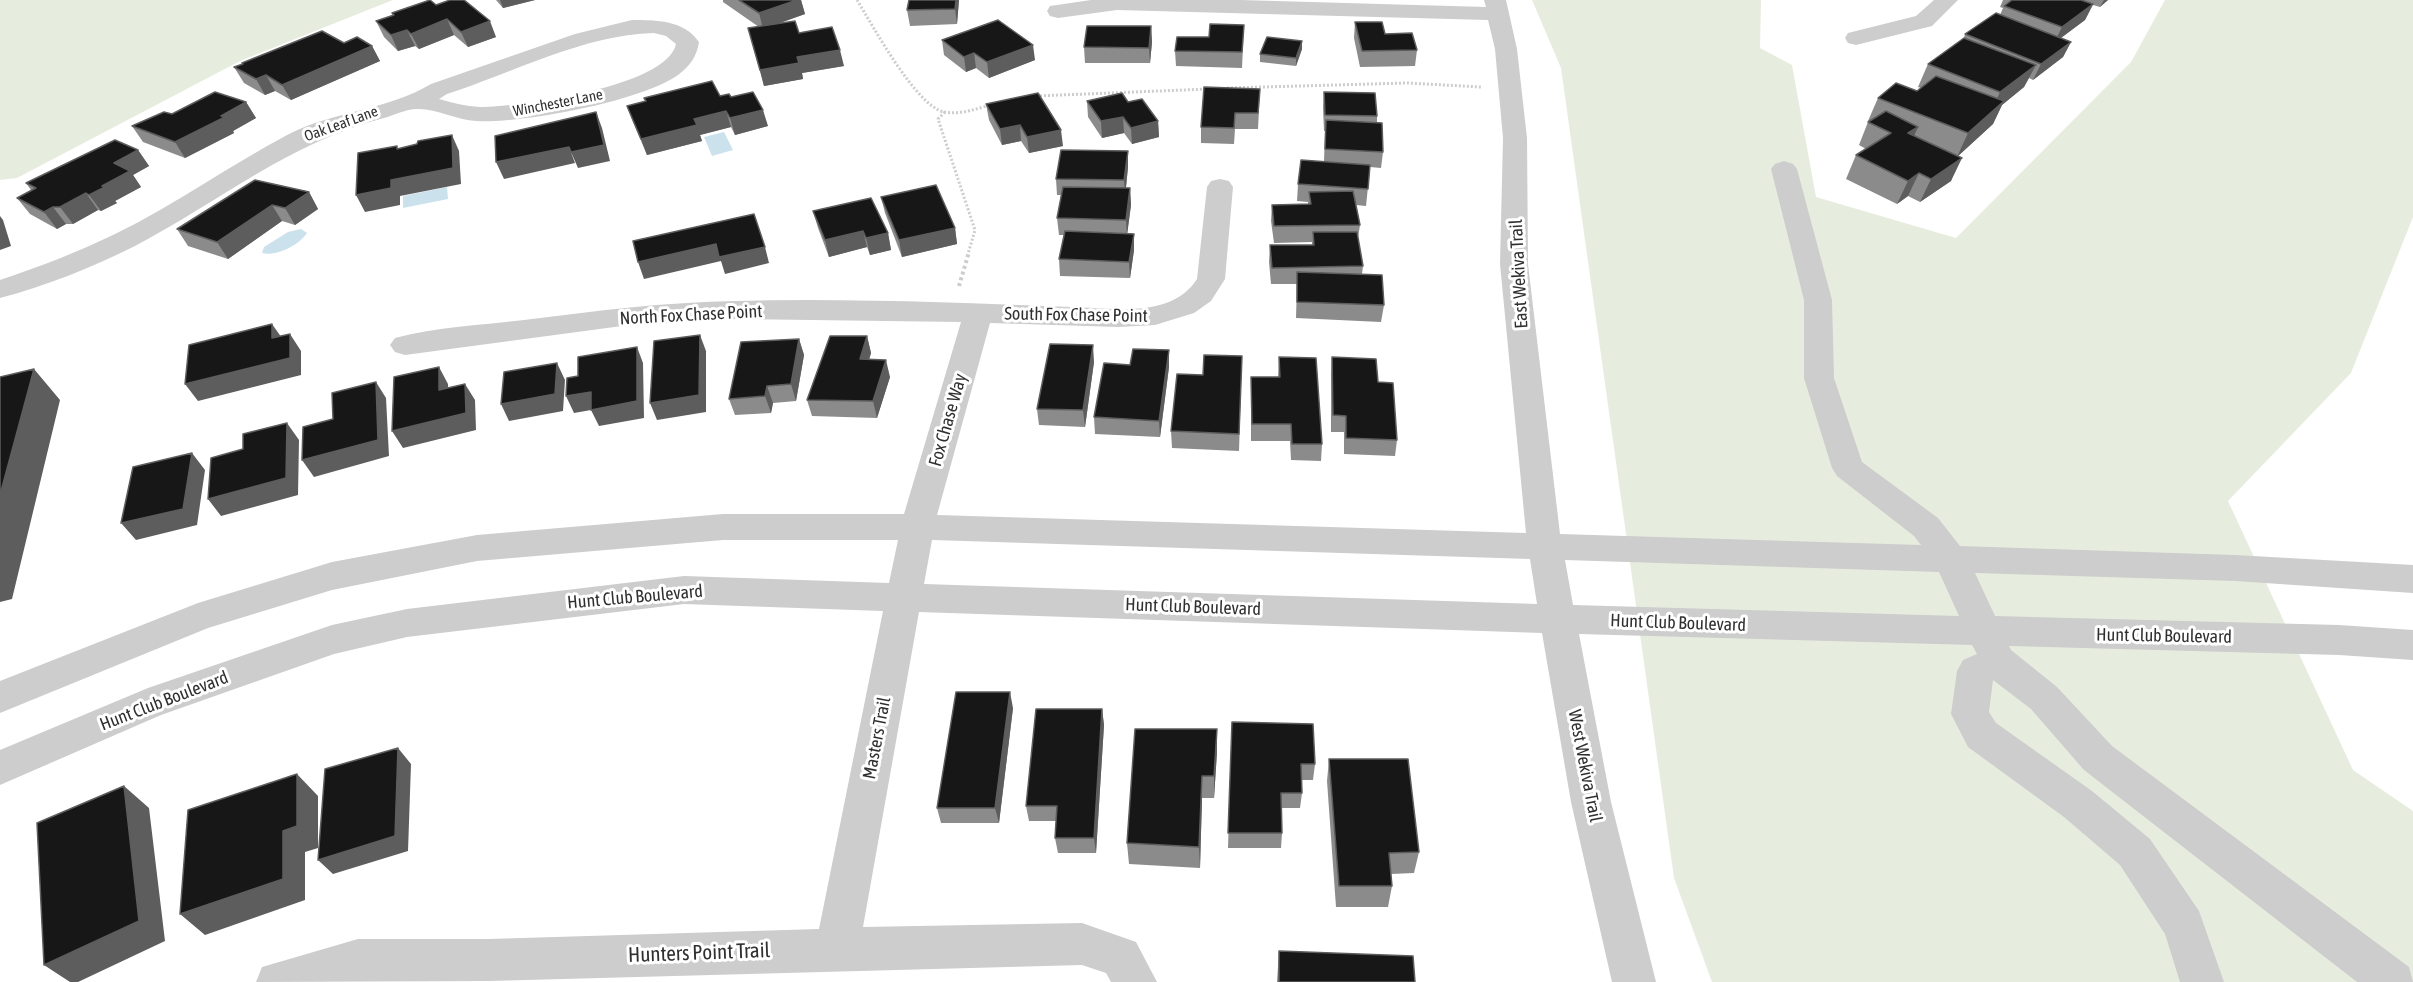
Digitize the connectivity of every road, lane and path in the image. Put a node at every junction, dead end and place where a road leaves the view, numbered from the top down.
1 (857, 0) edge
2 (1947, 0) edge
3 (1497, 7) edge
4 (1058, 11) dead end
5 (1856, 38) dead end
6 (685, 52) joint
7 (1511, 88) junction
8 (1032, 96) edge
9 (419, 101) junction
10 (990, 105) edge
11 (945, 112) junction
12 (1784, 169) dead end
13 (1220, 187) dead end
14 (0, 289) edge
15 (965, 313) junction
16 (405, 345) dead end
17 (918, 527) junction
18 (1545, 548) junction
19 (1951, 560) junction
20 (2413, 579) edge
21 (904, 597) junction
22 (1558, 619) junction
23 (2413, 645) edge
24 (1992, 646) junction
25 (0, 698) edge
26 (0, 768) edge
27 (837, 949) junction
28 (1128, 970) edge
29 (484, 971) edge
30 (278, 982) edge
31 (1634, 982) edge
32 (2202, 982) edge
33 (2393, 982) edge

1 - 11 path
2 - 5 street
3 - 4 street
3 - 7 street, East Wekiva Trail
6 - 9 street, Winchester Lane
6 - 9 street, Oak Leaf Lane
7 - 8 path
7 - 18 street, East Wekiva Trail
9 - 14 street, Oak Leaf Lane
10 - 11 path
11 - 15 path
12 - 19 street
13 - 15 street, South Fox Chase Point
15 - 16 street, North Fox Chase Point
15 - 17 street, Fox Chase Way
17 - 18 street
17 - 21 street, Masters Trail
17 - 25 street
18 - 19 street
18 - 22 street, West Wekiva Trail
19 - 20 street
19 - 24 street
21 - 22 street, Hunt Club Boulevard
21 - 26 street, Hunt Club Boulevard
21 - 27 street, Masters Trail
22 - 24 street, Hunt Club Boulevard
22 - 31 street, West Wekiva Trail
23 - 24 street, Hunt Club Boulevard
24 - 32 street
24 - 33 street
27 - 28 street, Hunters Point Trail
27 - 29 street, Hunters Point Trail
29 - 30 street, Hunters Point Trail

